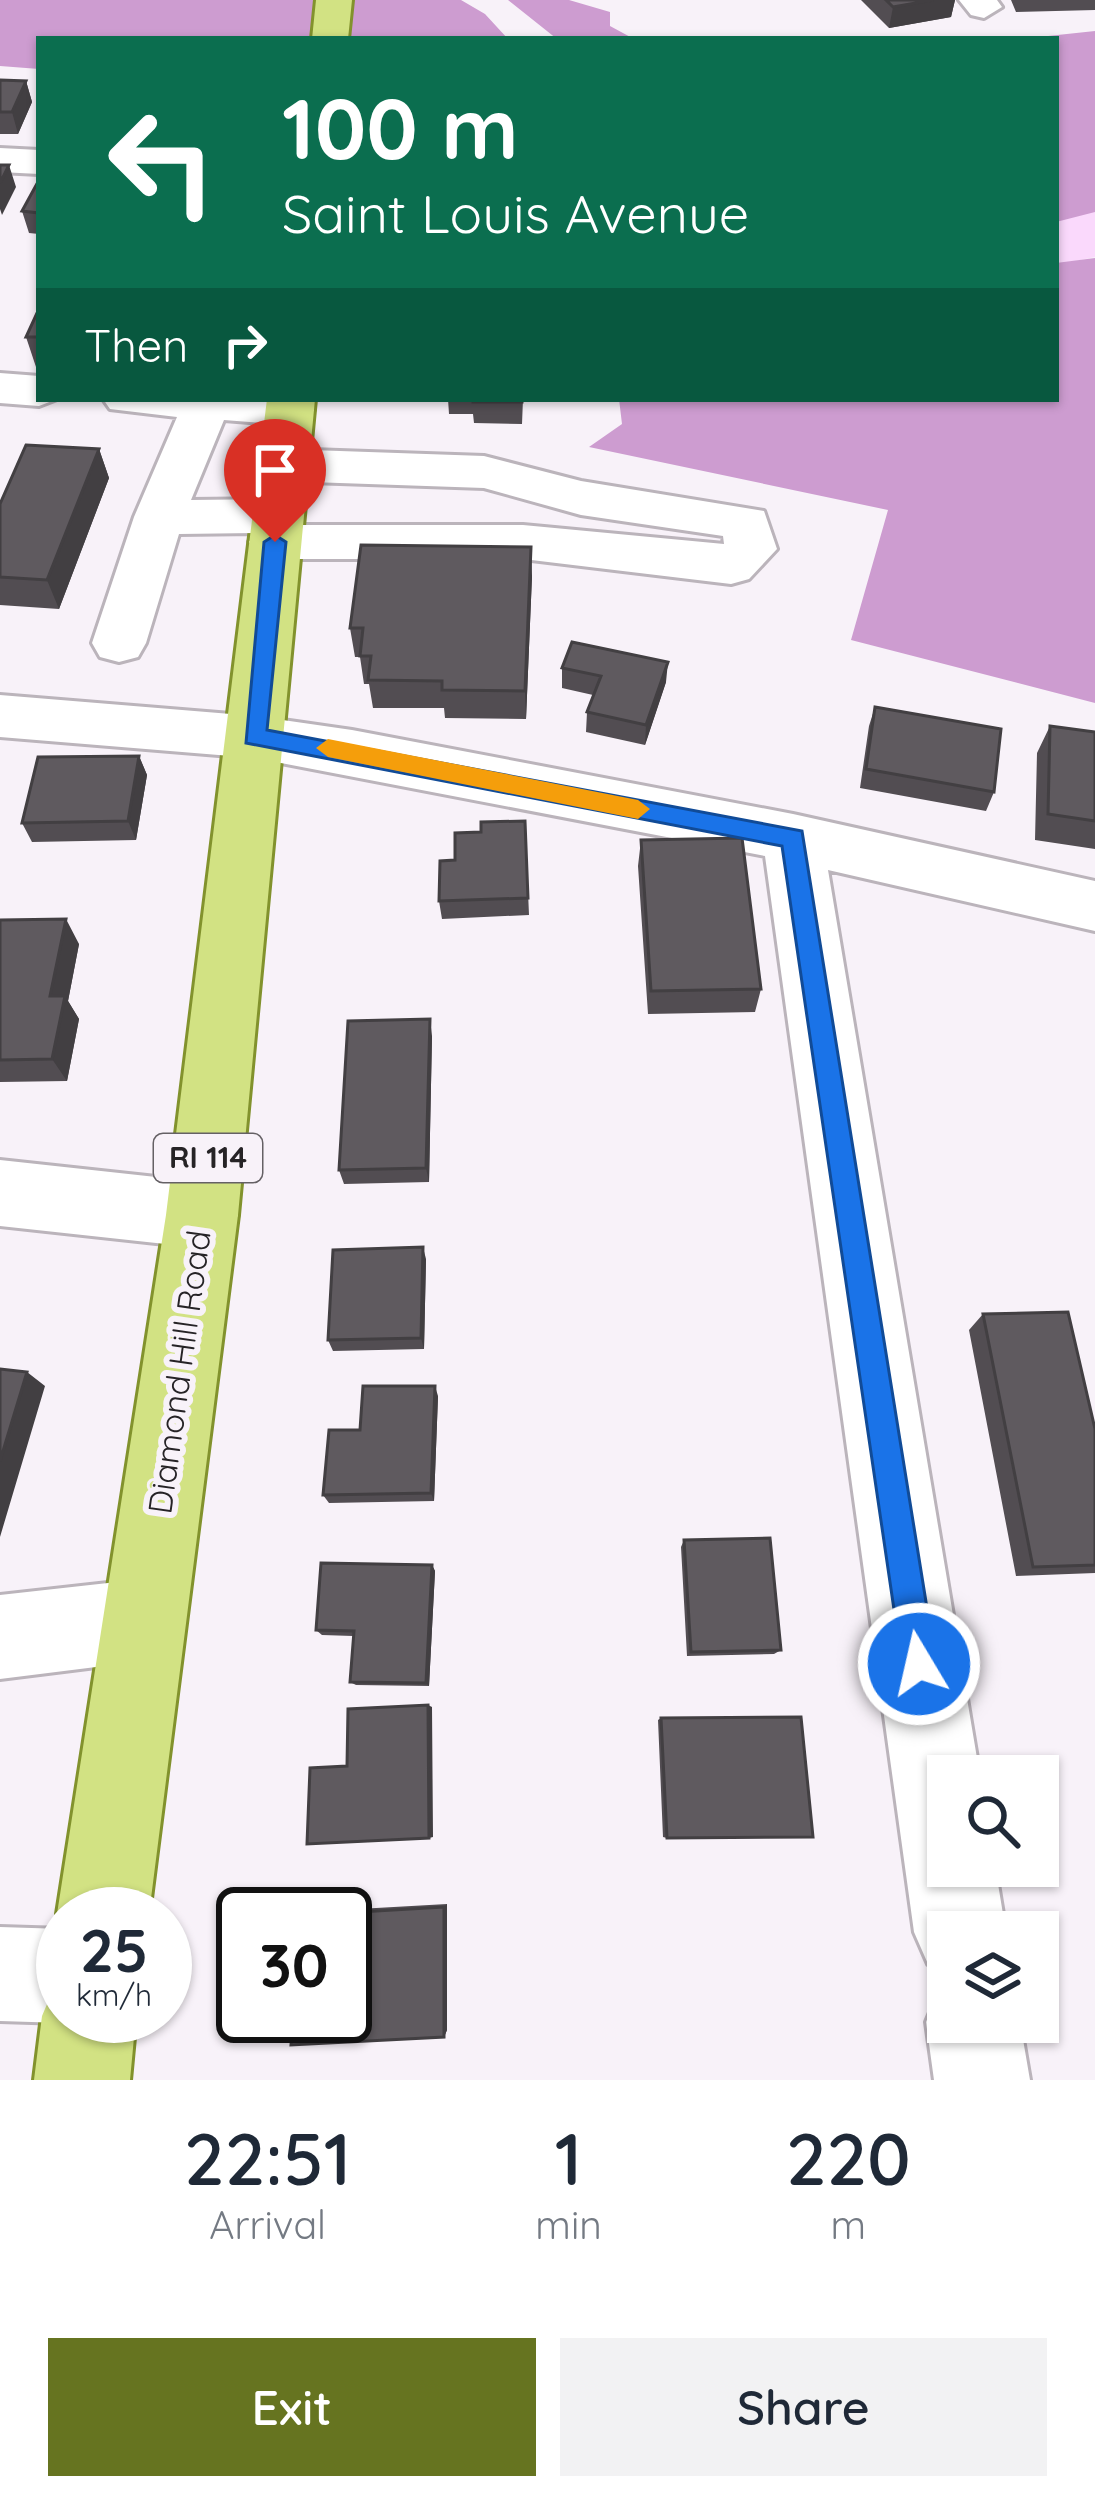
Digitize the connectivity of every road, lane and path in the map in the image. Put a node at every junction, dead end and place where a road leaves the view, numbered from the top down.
1 (334, 0) edge
2 (330, 36) edge
3 (0, 160) edge
4 (36, 162) edge
5 (0, 388) edge
6 (36, 391) edge
7 (161, 402) edge
8 (206, 406) junction
9 (283, 466) edge
10 (573, 496) junction
11 (159, 517) junction
12 (555, 546) junction
13 (118, 643) dead end
14 (0, 716) edge
15 (254, 737) junction
16 (793, 838) junction
17 (1095, 906) edge
18 (0, 1193) edge
19 (202, 1214) junction
20 (144, 1620) junction
21 (0, 1637) edge
22 (933, 1755) edge
23 (107, 1887) edge
24 (0, 1974) edge
25 (36, 1975) edge
26 (86, 2043) edge
27 (977, 2043) edge
28 (82, 2080) edge
29 (982, 2080) edge

1 - 2 main road
3 - 4 street
5 - 6 street
7 - 8 street
8 - 9 street
8 - 11 street
9 - 10 street
9 - 11 street
9 - 12 street
9 - 15 main road, Diamond Hill Road / RI 114
10 - 12 street
10 - 12 street
11 - 13 street
14 - 15 street
15 - 16 street
15 - 19 main road, Diamond Hill Road / RI 114
16 - 17 street
16 - 22 street
18 - 19 street
19 - 20 main road, Diamond Hill Road / RI 114
20 - 21 street
20 - 23 main road, Diamond Hill Road / RI 114
24 - 25 street
26 - 28 main road
27 - 29 street

